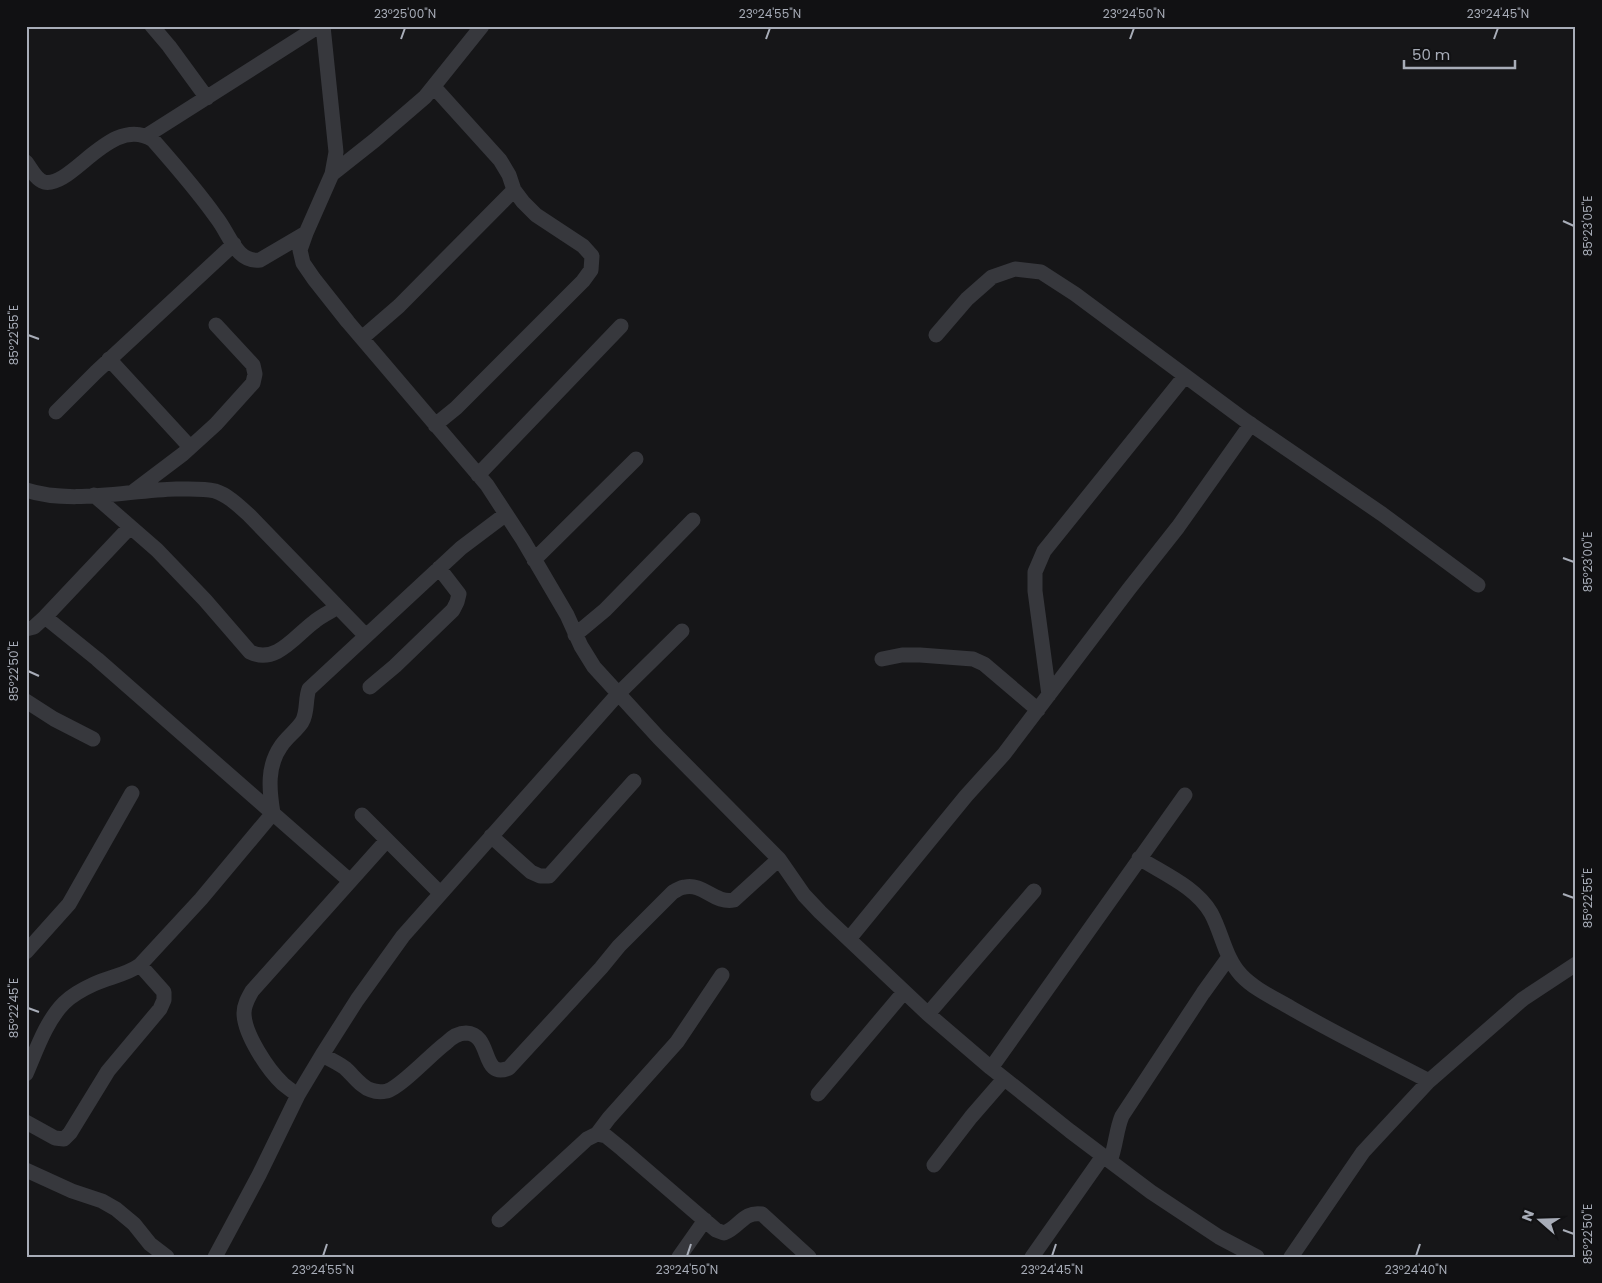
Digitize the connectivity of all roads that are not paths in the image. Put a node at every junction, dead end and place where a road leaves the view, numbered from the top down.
1 (152, 26) edge
2 (319, 26) edge
3 (324, 26) edge
4 (482, 26) edge
5 (434, 87) junction
6 (207, 98) junction
7 (146, 136) junction
8 (26, 162) edge
9 (332, 174) junction
10 (514, 190) junction
11 (306, 233) junction
12 (234, 244) junction
13 (216, 325) dead end
14 (621, 326) dead end
15 (936, 335) dead end
16 (362, 338) junction
17 (109, 360) junction
18 (1185, 376) junction
19 (56, 412) dead end
20 (1251, 424) junction
21 (435, 425) junction
22 (190, 447) junction
23 (636, 458) dead end
24 (478, 475) junction
25 (26, 490) edge
26 (134, 491) junction
27 (94, 495) junction
28 (506, 514) junction
29 (693, 520) dead end
30 (130, 527) junction
31 (534, 560) junction
32 (439, 568) junction
33 (1478, 585) dead end
34 (338, 607) junction
35 (45, 617) junction
36 (26, 629) edge
37 (682, 631) dead end
38 (575, 635) junction
39 (366, 636) junction
40 (882, 659) dead end
41 (370, 687) dead end
42 (618, 694) junction
43 (1049, 695) junction
44 (26, 701) edge
45 (1038, 710) junction
46 (93, 739) dead end
47 (634, 781) dead end
48 (132, 793) dead end
49 (1185, 795) dead end
50 (273, 813) junction
51 (362, 814) dead end
52 (491, 836) junction
53 (386, 840) junction
54 (1140, 858) junction
55 (778, 860) junction
56 (350, 881) junction
57 (1034, 891) dead end
58 (440, 894) junction
59 (849, 939) junction
60 (26, 952) edge
61 (1229, 957) junction
62 (1576, 964) edge
63 (140, 965) junction
64 (722, 975) dead end
65 (904, 992) junction
66 (928, 1014) junction
67 (322, 1055) junction
68 (991, 1068) junction
69 (26, 1074) edge
70 (1004, 1079) junction
71 (1429, 1081) junction
72 (818, 1094) dead end
73 (298, 1096) junction
74 (26, 1122) edge
75 (597, 1134) junction
76 (1107, 1158) junction
77 (934, 1164) dead end
78 (26, 1170) edge
79 (500, 1220) dead end
80 (705, 1220) junction
81 (167, 1257) edge
82 (215, 1257) edge
83 (679, 1257) edge
84 (809, 1257) edge
85 (1032, 1257) edge
86 (1257, 1257) edge
87 (1291, 1257) edge

1 - 6 street
2 - 6 street
3 - 9 street
4 - 5 street
5 - 9 street
5 - 10 street
6 - 7 street
7 - 8 street
7 - 12 street
9 - 11 street
10 - 16 street
10 - 21 street
11 - 12 street
11 - 16 street
12 - 17 street
13 - 22 street
14 - 24 street
15 - 18 street
16 - 21 street
17 - 19 street
17 - 22 street
18 - 20 street
18 - 43 street
20 - 33 street
20 - 43 street
21 - 24 street
22 - 26 street
23 - 31 street
24 - 28 street
25 - 27 street
26 - 27 street
26 - 34 street
27 - 30 street
28 - 31 street
28 - 32 street
29 - 38 street
30 - 34 street
30 - 35 street
31 - 38 street
32 - 39 street
32 - 41 street
34 - 39 street
35 - 36 street
35 - 50 street
37 - 42 street
38 - 42 street
39 - 50 street
40 - 45 street
42 - 52 street
42 - 55 street
43 - 45 street
44 - 46 street
45 - 59 street
47 - 52 street
48 - 60 street
49 - 54 street
50 - 56 street
50 - 63 street
51 - 53 street
52 - 58 street
53 - 56 street
53 - 58 street
54 - 61 street
54 - 68 street
55 - 59 street
55 - 67 street
56 - 73 street
57 - 66 street
58 - 67 street
59 - 65 street
61 - 71 street
61 - 76 street
62 - 71 street
63 - 69 street
63 - 74 street
64 - 75 street
65 - 66 street
65 - 72 street
66 - 68 street
67 - 73 street
68 - 70 street
70 - 76 street
70 - 77 street
71 - 87 street
73 - 82 street
75 - 79 street
75 - 80 street
76 - 85 street
76 - 86 street
78 - 81 street
80 - 83 street
80 - 84 street

